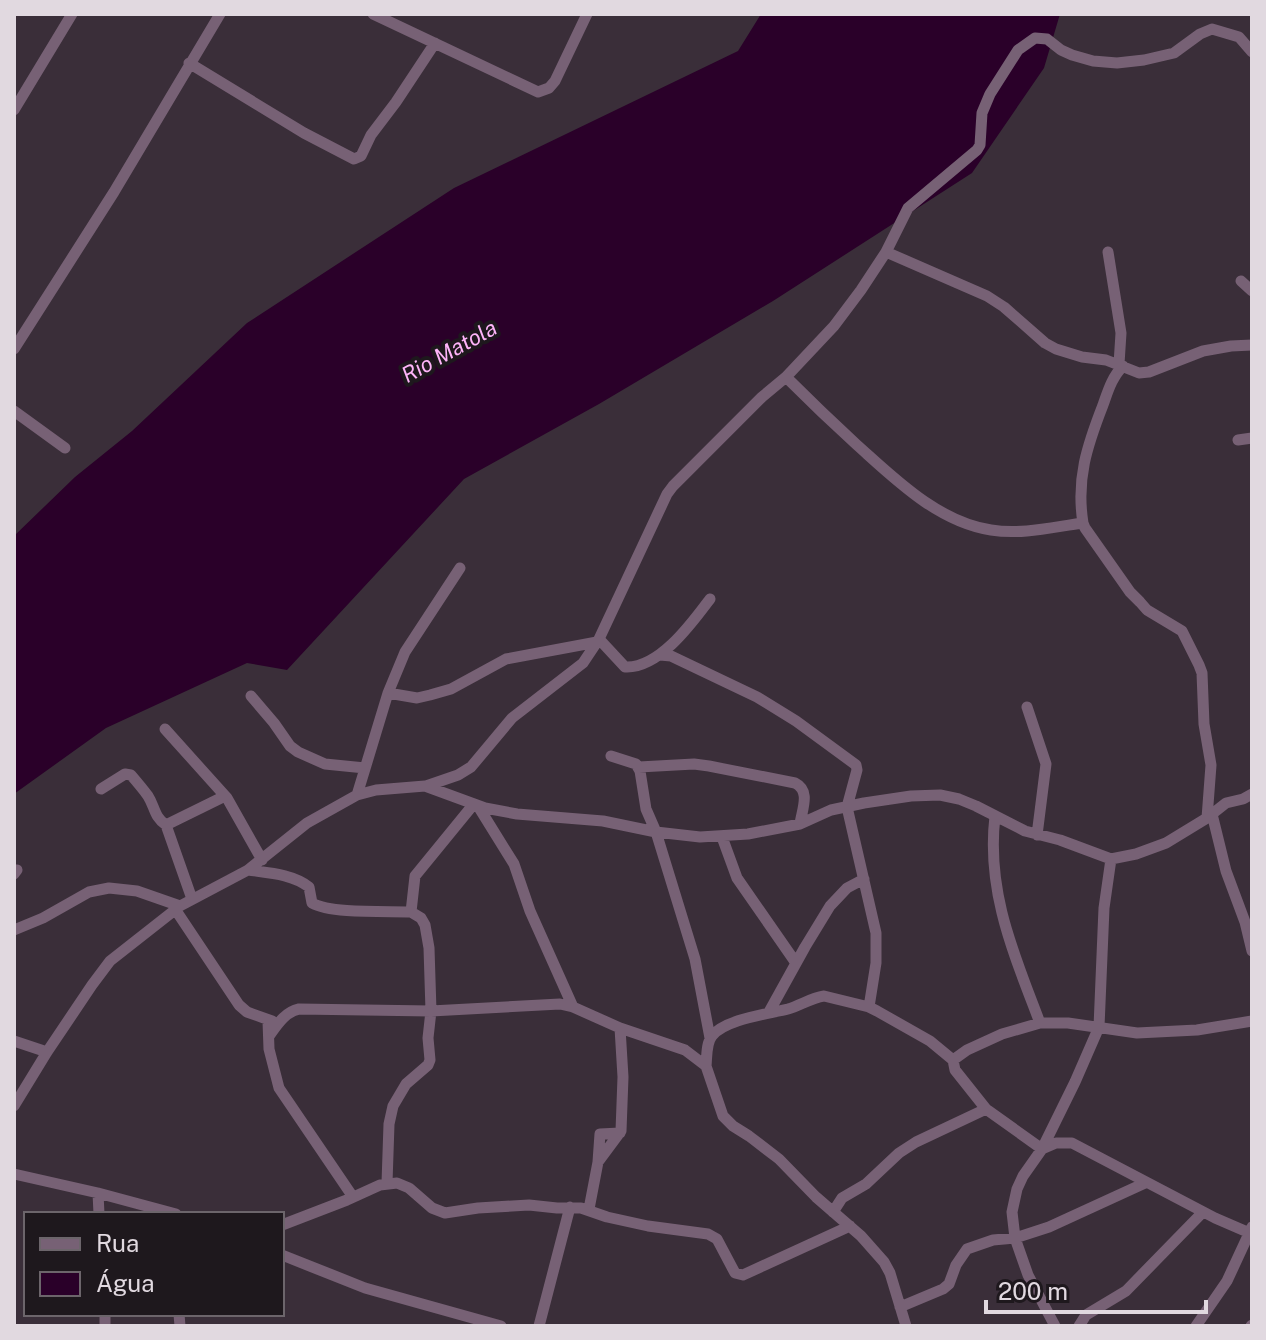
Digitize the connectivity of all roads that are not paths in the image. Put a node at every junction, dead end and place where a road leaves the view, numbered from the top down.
1 (72, 14) edge
2 (220, 14) edge
3 (373, 14) edge
4 (587, 14) edge
5 (1246, 36) edge
6 (435, 43) junction
7 (1252, 52) edge
8 (189, 63) junction
9 (14, 110) edge
10 (886, 252) junction
11 (1108, 252) dead end
12 (1241, 281) dead end
13 (1252, 291) edge
14 (1252, 345) edge
15 (14, 349) edge
16 (1121, 365) junction
17 (786, 377) junction
18 (14, 411) edge
19 (1252, 438) edge
20 (1238, 440) dead end
21 (65, 448) dead end
22 (1083, 523) junction
23 (460, 568) dead end
24 (710, 599) dead end
25 (598, 641) junction
26 (660, 655) junction
27 (388, 693) junction
28 (251, 696) dead end
29 (1027, 707) dead end
30 (165, 729) dead end
31 (611, 756) dead end
32 (639, 767) junction
33 (365, 768) junction
34 (425, 786) junction
35 (101, 789) dead end
36 (1252, 794) edge
37 (357, 795) junction
38 (225, 796) junction
39 (476, 805) junction
40 (847, 807) junction
41 (995, 816) junction
42 (1210, 816) junction
43 (800, 824) junction
44 (166, 825) junction
45 (656, 832) junction
46 (1037, 835) junction
47 (722, 837) junction
48 (1111, 859) junction
49 (262, 860) junction
50 (248, 870) junction
51 (864, 879) junction
52 (192, 899) junction
53 (178, 907) junction
54 (411, 912) junction
55 (16, 926) edge
56 (1252, 951) edge
57 (796, 963) junction
58 (573, 1007) junction
59 (869, 1007) junction
60 (431, 1011) junction
61 (769, 1012) junction
62 (274, 1020) junction
63 (1252, 1021) edge
64 (1040, 1023) junction
65 (1099, 1027) junction
66 (620, 1028) junction
67 (710, 1038) junction
68 (14, 1041) edge
69 (47, 1052) junction
70 (953, 1060) junction
71 (706, 1066) junction
72 (14, 1106) edge
73 (986, 1109) junction
74 (1042, 1149) junction
75 (14, 1174) edge
76 (387, 1183) junction
77 (1145, 1183) junction
78 (98, 1193) junction
79 (353, 1197) junction
80 (570, 1207) junction
81 (589, 1209) junction
82 (99, 1212) edge
83 (167, 1212) edge
84 (833, 1212) junction
85 (1203, 1212) junction
86 (284, 1224) edge
87 (850, 1226) junction
88 (1251, 1231) edge
89 (1015, 1238) junction
90 (284, 1256) edge
91 (900, 1307) junction
92 (466, 1321) edge
93 (501, 1326) edge
94 (539, 1326) edge
95 (906, 1326) edge
96 (1055, 1326) edge
97 (1079, 1326) edge
98 (1196, 1326) edge

1 - 9 street
2 - 8 street
3 - 6 street
4 - 6 street
5 - 7 street
5 - 10 street
6 - 8 street
8 - 15 street
10 - 16 street
10 - 17 street
11 - 16 street
12 - 13 street
14 - 16 street
16 - 22 street
17 - 22 street
17 - 25 street
18 - 21 street
19 - 20 street
22 - 42 street
23 - 27 street
24 - 26 street
25 - 26 street
25 - 27 street
25 - 34 street
26 - 40 street
27 - 33 street
28 - 33 street
29 - 46 street
30 - 38 street
31 - 32 street
32 - 43 street
32 - 45 street
33 - 37 street
34 - 37 street
34 - 39 street
35 - 44 street
36 - 42 street
37 - 49 street
38 - 44 street
38 - 49 street
39 - 45 street
39 - 54 street
39 - 58 street
40 - 41 street
40 - 43 street
40 - 51 street
41 - 46 street
41 - 64 street
42 - 48 street
42 - 56 street
43 - 47 street
44 - 52 street
45 - 47 street
45 - 67 street
46 - 48 street
47 - 57 street
48 - 65 street
49 - 50 street
50 - 52 street
50 - 54 street
51 - 57 street
51 - 59 street
52 - 53 street
53 - 55 street
53 - 62 street
53 - 69 street
54 - 60 street
57 - 61 street
58 - 60 street
58 - 66 street
59 - 61 street
59 - 70 street
60 - 62 street
60 - 76 street
61 - 67 street
62 - 79 street
63 - 65 street
64 - 65 street
64 - 70 street
65 - 74 street
66 - 71 street
66 - 81 street
67 - 71 street
68 - 69 street
69 - 72 street
70 - 73 street
71 - 84 street
73 - 74 street
73 - 84 street
74 - 77 street
74 - 89 street
75 - 78 street
76 - 79 street
76 - 80 street
77 - 85 street
77 - 89 street
78 - 82 street
78 - 83 street
79 - 86 street
80 - 81 street
80 - 94 street
81 - 87 street
84 - 87 street
85 - 88 street
85 - 97 street
87 - 91 street
88 - 98 street
89 - 91 street
89 - 96 street
90 - 92 street
91 - 95 street
92 - 93 street

